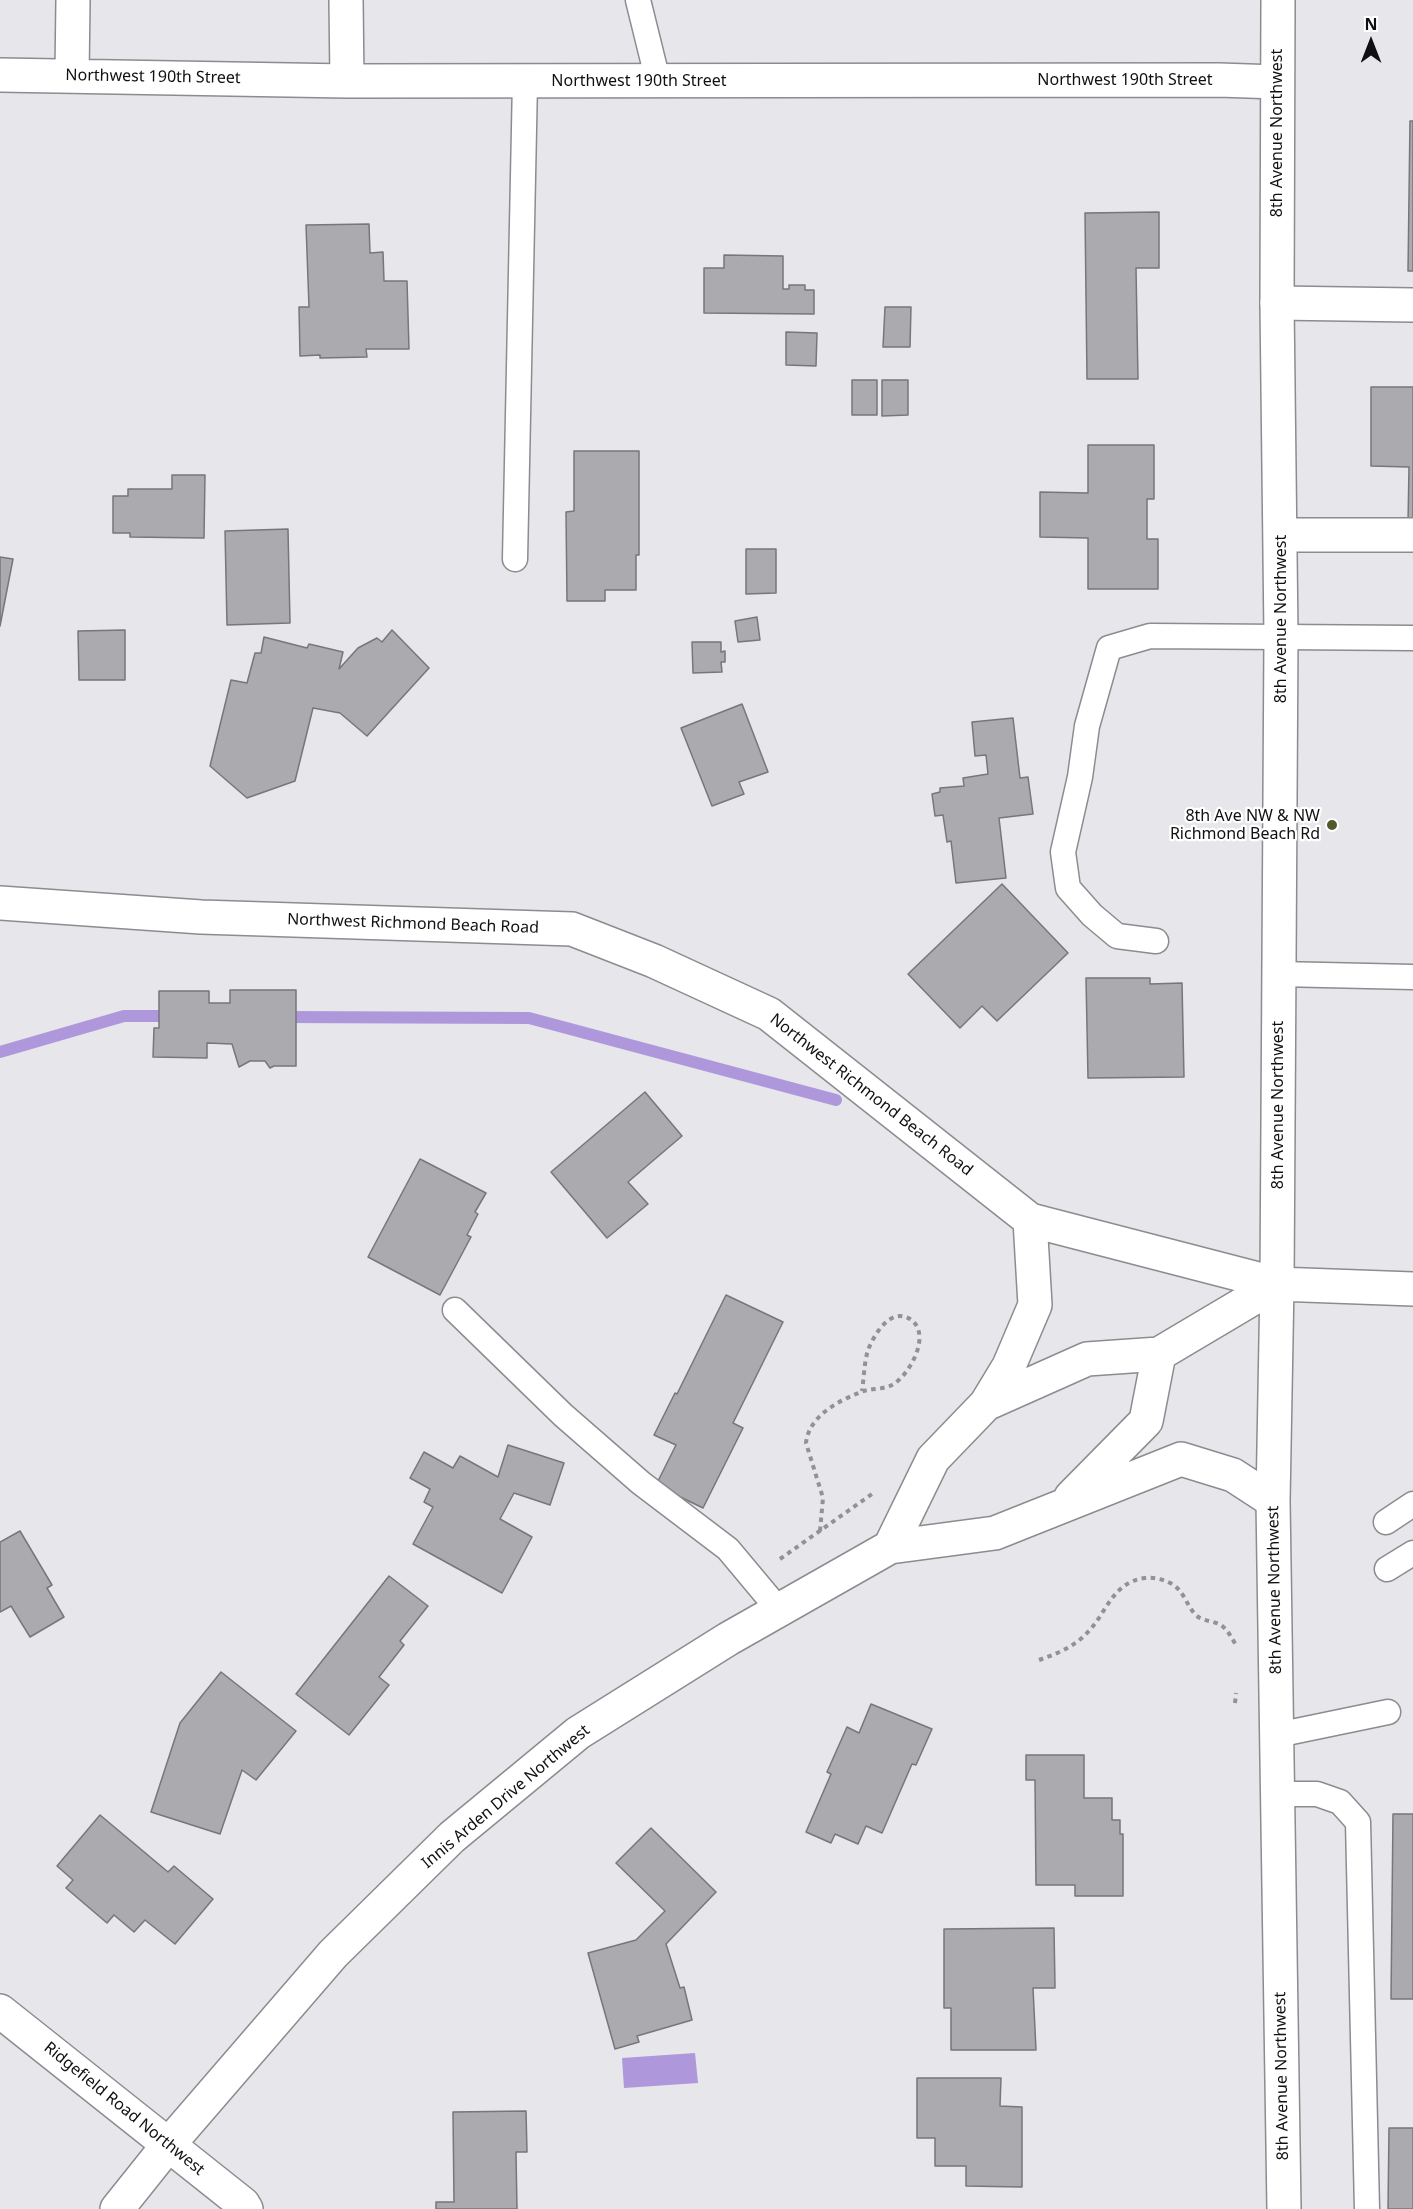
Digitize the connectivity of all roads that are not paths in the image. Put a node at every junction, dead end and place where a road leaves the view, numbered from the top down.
1 (73, 0) edge
2 (346, 0) edge
3 (638, 0) edge
4 (1278, 0) edge
5 (0, 75) edge
6 (72, 75) junction
7 (347, 81) junction
8 (525, 81) junction
9 (658, 81) junction
10 (1277, 82) junction
11 (1277, 303) junction
12 (1413, 305) edge
13 (1281, 535) junction
14 (1413, 535) edge
15 (515, 559) dead end
16 (1281, 636) junction
17 (1413, 638) edge
18 (0, 903) edge
19 (1156, 941) dead end
20 (1278, 974) junction
21 (1413, 977) edge
22 (1030, 1220) junction
23 (1277, 1284) junction
24 (1413, 1289) edge
25 (455, 1310) dead end
26 (1159, 1354) junction
27 (986, 1404) junction
28 (1273, 1501) junction
29 (1413, 1504) edge
30 (1062, 1506) junction
31 (1386, 1522) dead end
32 (890, 1547) junction
33 (1413, 1553) edge
34 (1387, 1569) dead end
35 (779, 1610) junction
36 (1388, 1712) dead end
37 (1277, 1735) junction
38 (1278, 1794) junction
39 (0, 2011) edge
40 (169, 2144) junction
41 (117, 2209) edge
42 (246, 2209) edge
43 (1284, 2209) edge
44 (1366, 2209) edge

1 - 6 street
2 - 7 street
3 - 9 lane
4 - 10 street, 8th Avenue Northwest
5 - 6 street, Northwest 190th Street
6 - 7 street, Northwest 190th Street
7 - 8 street, Northwest 190th Street
8 - 9 street, Northwest 190th Street
8 - 15 lane
9 - 10 street, Northwest 190th Street
10 - 11 street, 8th Avenue Northwest
11 - 12 street
11 - 13 street, 8th Avenue Northwest
13 - 14 street
13 - 16 street, 8th Avenue Northwest
16 - 17 lane
16 - 19 lane
16 - 20 street, 8th Avenue Northwest
18 - 22 street, Northwest Richmond Beach Road
20 - 21 lane
20 - 23 street, 8th Avenue Northwest
22 - 23 street, Northwest Richmond Beach Road
22 - 27 street
23 - 24 street, Northwest Richmond Beach Road
23 - 26 street
23 - 28 street, 8th Avenue Northwest
25 - 35 lane
26 - 27 street
26 - 30 street, Innis Arden Drive Northwest
27 - 32 street
28 - 30 street
28 - 37 street, 8th Avenue Northwest
29 - 31 lane
30 - 32 street, Innis Arden Drive Northwest
32 - 35 street, Innis Arden Drive Northwest
33 - 34 lane
35 - 40 street, Innis Arden Drive Northwest
36 - 37 lane
37 - 38 street, 8th Avenue Northwest
38 - 43 street, 8th Avenue Northwest
38 - 44 lane
39 - 40 street, Ridgefield Road Northwest
40 - 41 street, Innis Arden Drive Northwest
40 - 42 street, Ridgefield Road Northwest

